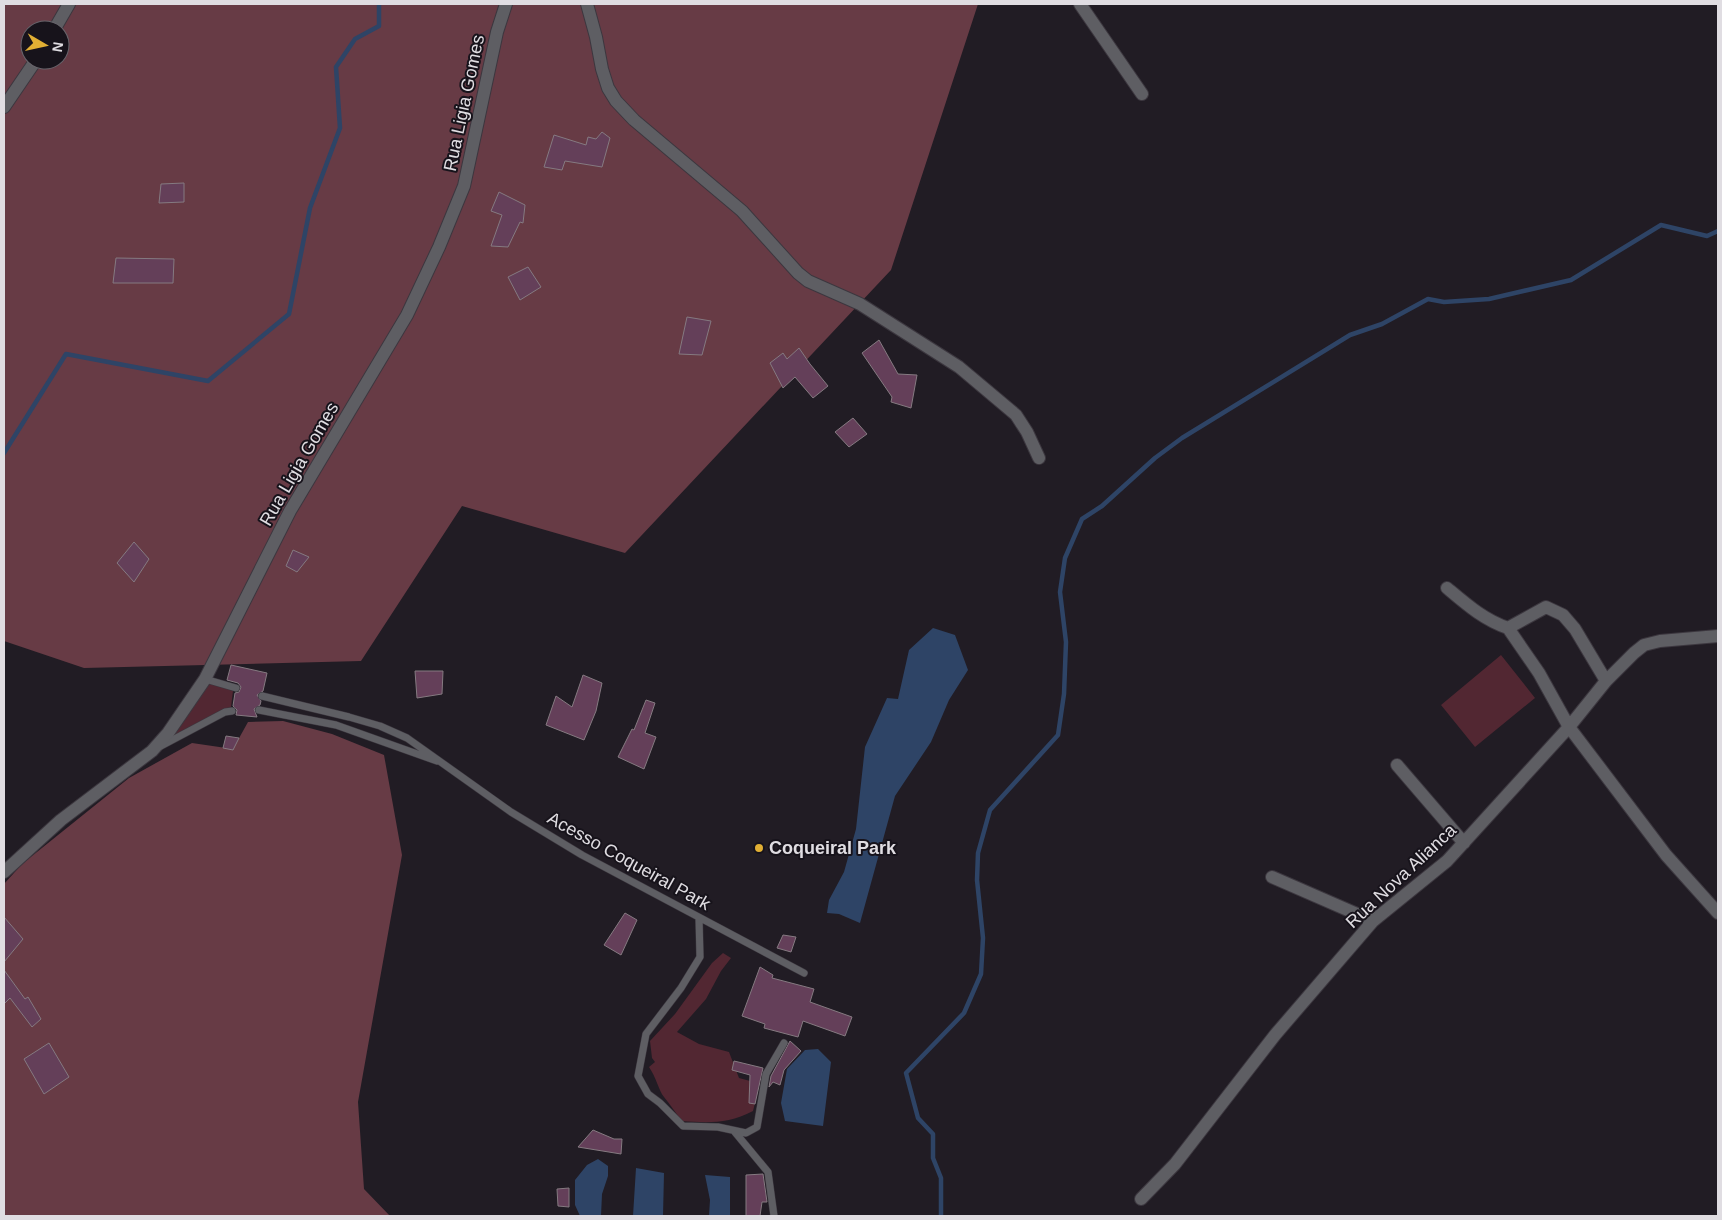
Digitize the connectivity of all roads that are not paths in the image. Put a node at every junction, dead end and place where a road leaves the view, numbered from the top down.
1 (69, 4) edge
2 (506, 4) edge
3 (587, 4) edge
4 (1080, 4) edge
5 (60, 20) edge
6 (29, 70) edge
7 (1142, 94) dead end
8 (4, 107) edge
9 (1039, 458) dead end
10 (1447, 588) dead end
11 (1508, 628) junction
12 (1718, 636) edge
13 (205, 680) junction
14 (1606, 681) junction
15 (236, 688) dead end
16 (262, 696) dead end
17 (259, 710) dead end
18 (232, 711) dead end
19 (1570, 727) junction
20 (152, 751) junction
21 (446, 765) junction
22 (1397, 765) dead end
23 (1464, 843) junction
24 (5, 870) edge
25 (1272, 877) dead end
26 (1718, 913) edge
27 (699, 918) junction
28 (1373, 921) junction
29 (804, 974) dead end
30 (784, 1043) dead end
31 (734, 1131) junction
32 (1141, 1199) dead end
33 (774, 1216) edge

1 - 5 street
2 - 13 street, Rua Ligia Gomes
3 - 9 street
4 - 7 street
6 - 8 street
10 - 11 street
11 - 14 street
11 - 19 street
12 - 14 street, Rua Nova Alianca
13 - 15 lane
13 - 20 street, Rua Ligia Gomes
14 - 19 street, Rua Nova Alianca
16 - 21 lane, Acesso Coqueiral Park
17 - 21 lane, Acesso Coqueiral Park
18 - 20 lane
19 - 23 street, Rua Nova Alianca
19 - 26 street
20 - 24 street, Rua Ligia Gomes
21 - 27 lane, Acesso Coqueiral Park
22 - 23 street
23 - 28 street, Rua Nova Alianca
25 - 28 street
27 - 29 lane, Acesso Coqueiral Park
27 - 31 lane
28 - 32 street, Rua Nova Alianca
30 - 31 lane
31 - 33 lane

